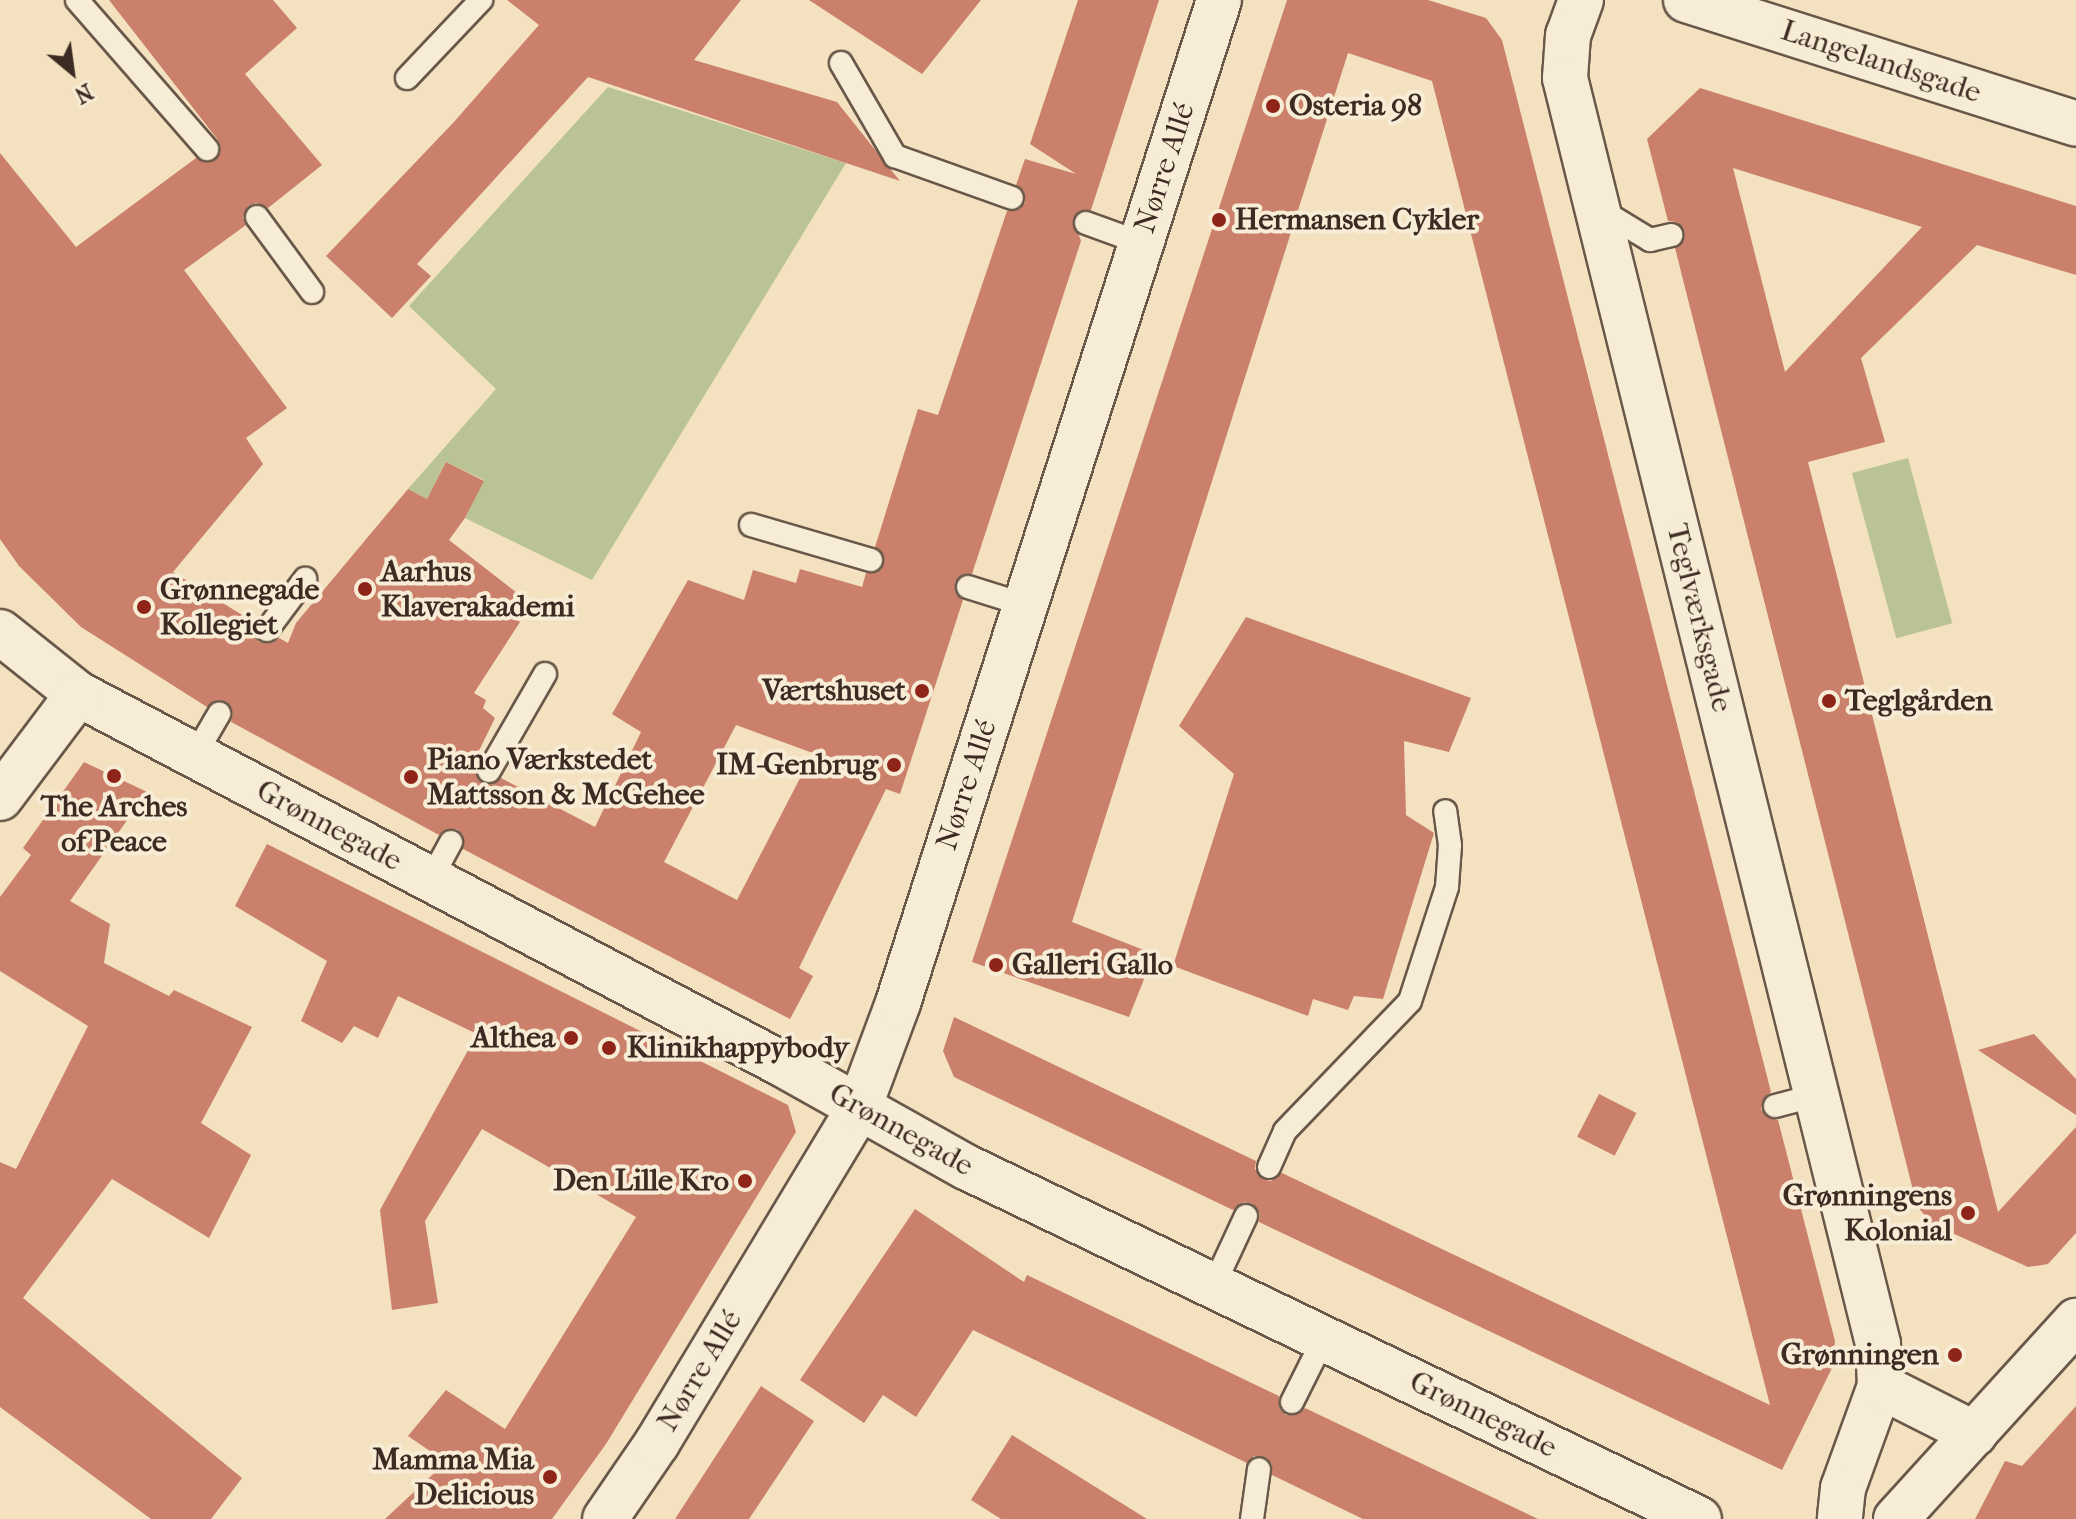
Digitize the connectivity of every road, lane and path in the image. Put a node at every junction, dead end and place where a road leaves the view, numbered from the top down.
1 (77, 0) edge
2 (481, 0) edge
3 (1219, 0) edge
4 (1581, 0) edge
5 (1686, 0) edge
6 (841, 63) dead end
7 (407, 78) dead end
8 (2076, 124) edge
9 (207, 149) dead end
10 (1012, 198) dead end
11 (1598, 209) junction
12 (257, 217) dead end
13 (1086, 223) dead end
14 (1671, 235) dead end
15 (1141, 243) junction
16 (312, 292) dead end
17 (751, 525) dead end
18 (871, 560) dead end
19 (305, 579) dead end
20 (968, 587) dead end
21 (1025, 605) junction
22 (267, 630) dead end
23 (0, 632) edge
24 (545, 674) dead end
25 (78, 694) junction
26 (219, 714) dead end
27 (195, 755) junction
28 (489, 771) dead end
29 (0, 798) edge
30 (1445, 811) dead end
31 (1817, 1095) junction
32 (1775, 1106) dead end
33 (859, 1108) junction
34 (1269, 1167) dead end
35 (1246, 1216) dead end
36 (1214, 1285) junction
37 (2076, 1321) edge
38 (1324, 1338) junction
39 (1880, 1386) junction
40 (1292, 1402) dead end
41 (1975, 1434) junction
42 (1259, 1469) dead end
43 (605, 1519) edge
44 (1252, 1519) edge
45 (1699, 1519) edge
46 (1840, 1519) edge
47 (1896, 1519) edge

1 - 9 lane
2 - 7 lane
3 - 15 street, Nørre Allé
4 - 11 street, Teglværksgade
5 - 8 street, Langelandsgade
6 - 10 lane
11 - 14 lane
11 - 31 street, Teglværksgade
12 - 16 lane
13 - 15 lane
15 - 21 street, Nørre Allé
17 - 18 lane
19 - 22 lane
20 - 21 lane
21 - 33 street, Nørre Allé
23 - 25 street, Grønnegade
24 - 28 lane
25 - 27 street, Grønnegade
25 - 29 street
26 - 27 lane
27 - 33 street, Grønnegade
30 - 34 lane
31 - 32 lane
31 - 39 street, Teglværksgade
33 - 36 street, Grønnegade
33 - 43 street, Nørre Allé
35 - 36 lane
36 - 38 street, Grønnegade
37 - 41 street
38 - 40 lane
38 - 45 street, Grønnegade
39 - 41 street
39 - 46 street
41 - 47 street
42 - 44 lane

